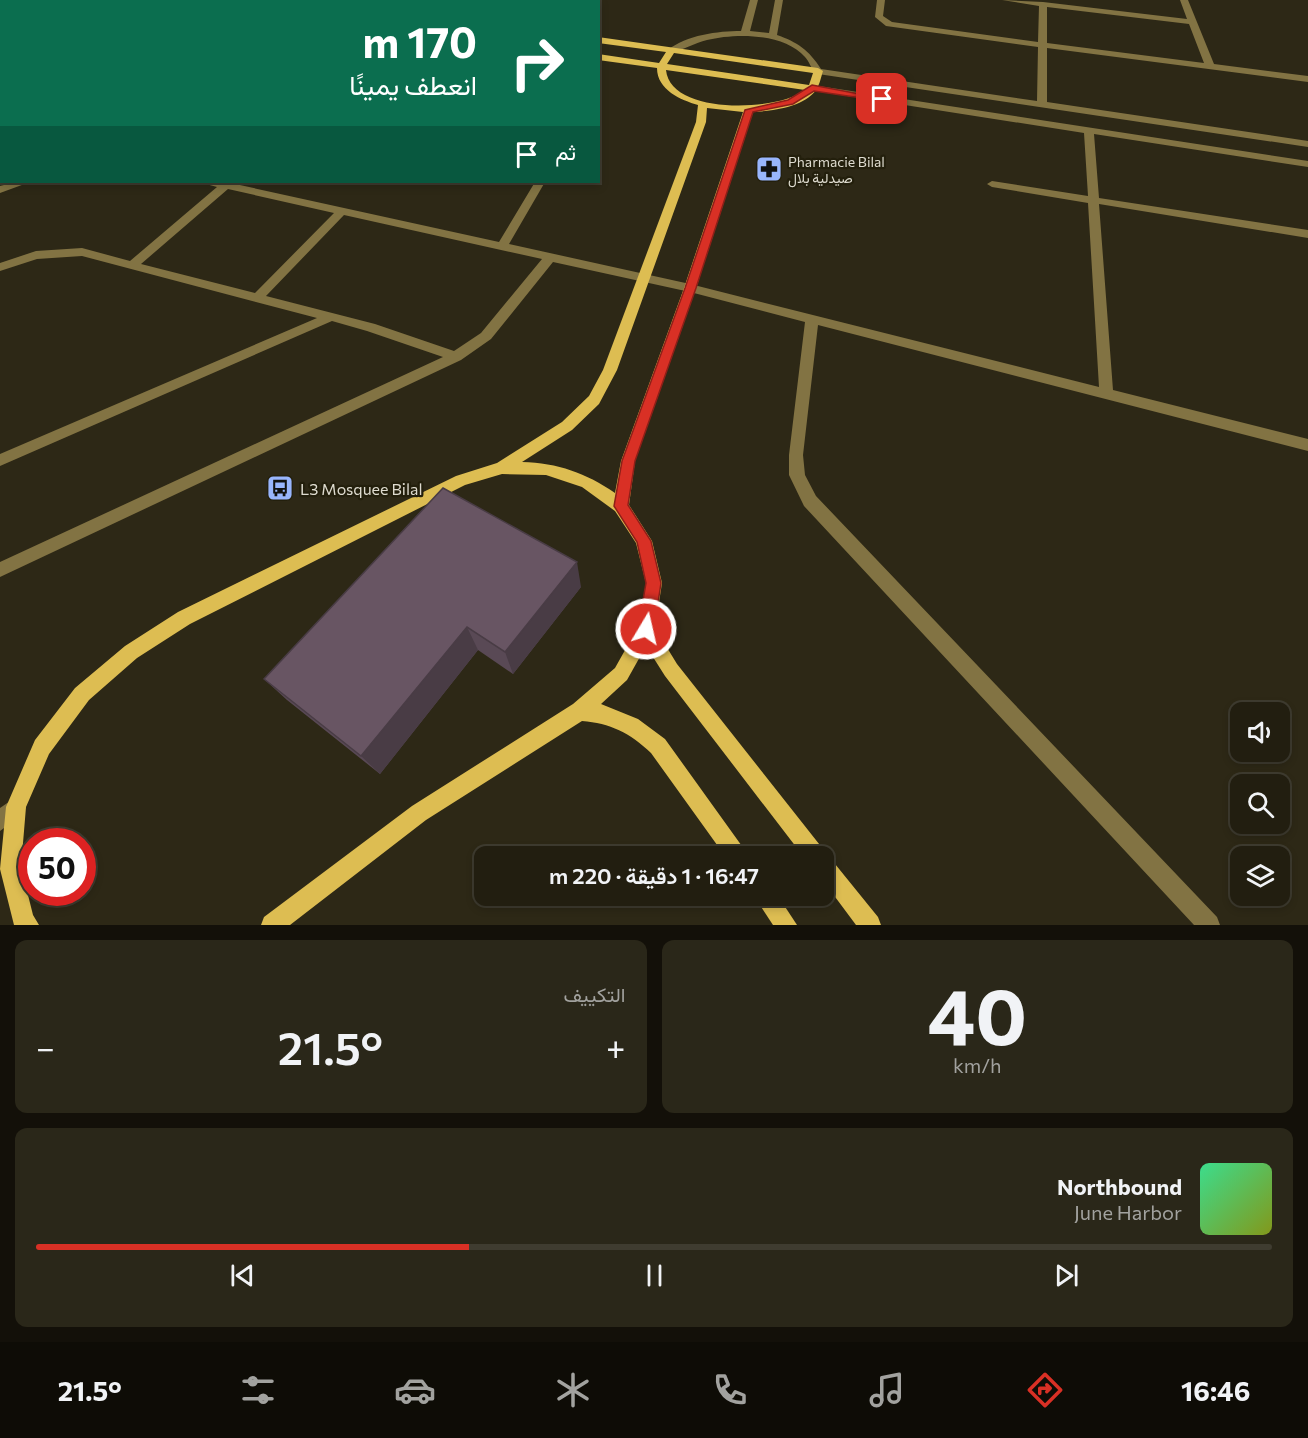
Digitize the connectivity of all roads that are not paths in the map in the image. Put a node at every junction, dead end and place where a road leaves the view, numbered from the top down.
1 (754, 0) edge
2 (779, 0) edge
3 (881, 0) edge
4 (1006, 0) edge
5 (1184, 0) edge
6 (1043, 4) junction
7 (1192, 22) junction
8 (745, 33) junction
9 (772, 38) junction
10 (600, 40) edge
11 (1042, 46) junction
12 (672, 50) junction
13 (600, 57) edge
14 (662, 65) junction
15 (1210, 66) junction
16 (818, 71) junction
17 (1308, 79) edge
18 (812, 88) junction
19 (703, 104) junction
20 (1042, 106) junction
21 (749, 110) junction
22 (1089, 132) junction
23 (1308, 144) edge
24 (1308, 164) edge
25 (22, 183) edge
26 (215, 183) edge
27 (539, 183) edge
28 (992, 184) dead end
29 (226, 185) junction
30 (0, 190) edge
31 (1094, 199) junction
32 (342, 211) junction
33 (1308, 234) edge
34 (502, 246) junction
35 (550, 257) junction
36 (132, 265) junction
37 (0, 267) edge
38 (645, 278) junction
39 (690, 288) junction
40 (257, 298) junction
41 (330, 318) junction
42 (812, 318) junction
43 (456, 357) junction
44 (1106, 393) junction
45 (1308, 446) edge
46 (0, 460) edge
47 (502, 468) junction
48 (621, 506) junction
49 (0, 570) edge
50 (646, 629) junction
51 (580, 711) junction
52 (16, 807) junction
53 (0, 821) edge
54 (730, 846) edge
55 (808, 846) edge
56 (834, 879) edge
57 (772, 906) edge
58 (28, 925) edge
59 (272, 925) edge
60 (786, 925) edge
61 (870, 925) edge
62 (1209, 925) edge

1 - 8 street
2 - 9 street
3 - 11 street
4 - 6 street
5 - 7 street
6 - 7 street
6 - 11 street
7 - 15 street
8 - 9 street
8 - 12 street
9 - 16 street
10 - 12 main road
11 - 15 street
11 - 20 street
12 - 14 main road
12 - 16 main road
13 - 14 main road
14 - 18 main road
14 - 19 main road
15 - 17 street
16 - 18 main road
16 - 20 street
18 - 21 main road
18 - 22 street
19 - 21 main road
19 - 38 main road
20 - 23 street
21 - 39 main road
22 - 24 street
22 - 31 street
25 - 30 street
26 - 29 street
27 - 34 street
28 - 31 street
29 - 32 street
29 - 36 street
31 - 33 street
31 - 44 street
32 - 34 street
32 - 40 street
34 - 35 street
35 - 38 street
35 - 43 street
36 - 37 street
36 - 40 street
38 - 39 street
38 - 47 main road
39 - 42 street
39 - 48 main road
40 - 41 street
41 - 43 street
41 - 46 street
42 - 44 street
42 - 62 street
43 - 49 street
44 - 45 street
47 - 48 main road
47 - 52 main road
48 - 50 main road
50 - 51 main road
50 - 55 main road
51 - 54 main road
51 - 59 main road
52 - 53 street
52 - 58 main road
56 - 61 main road
57 - 60 main road

